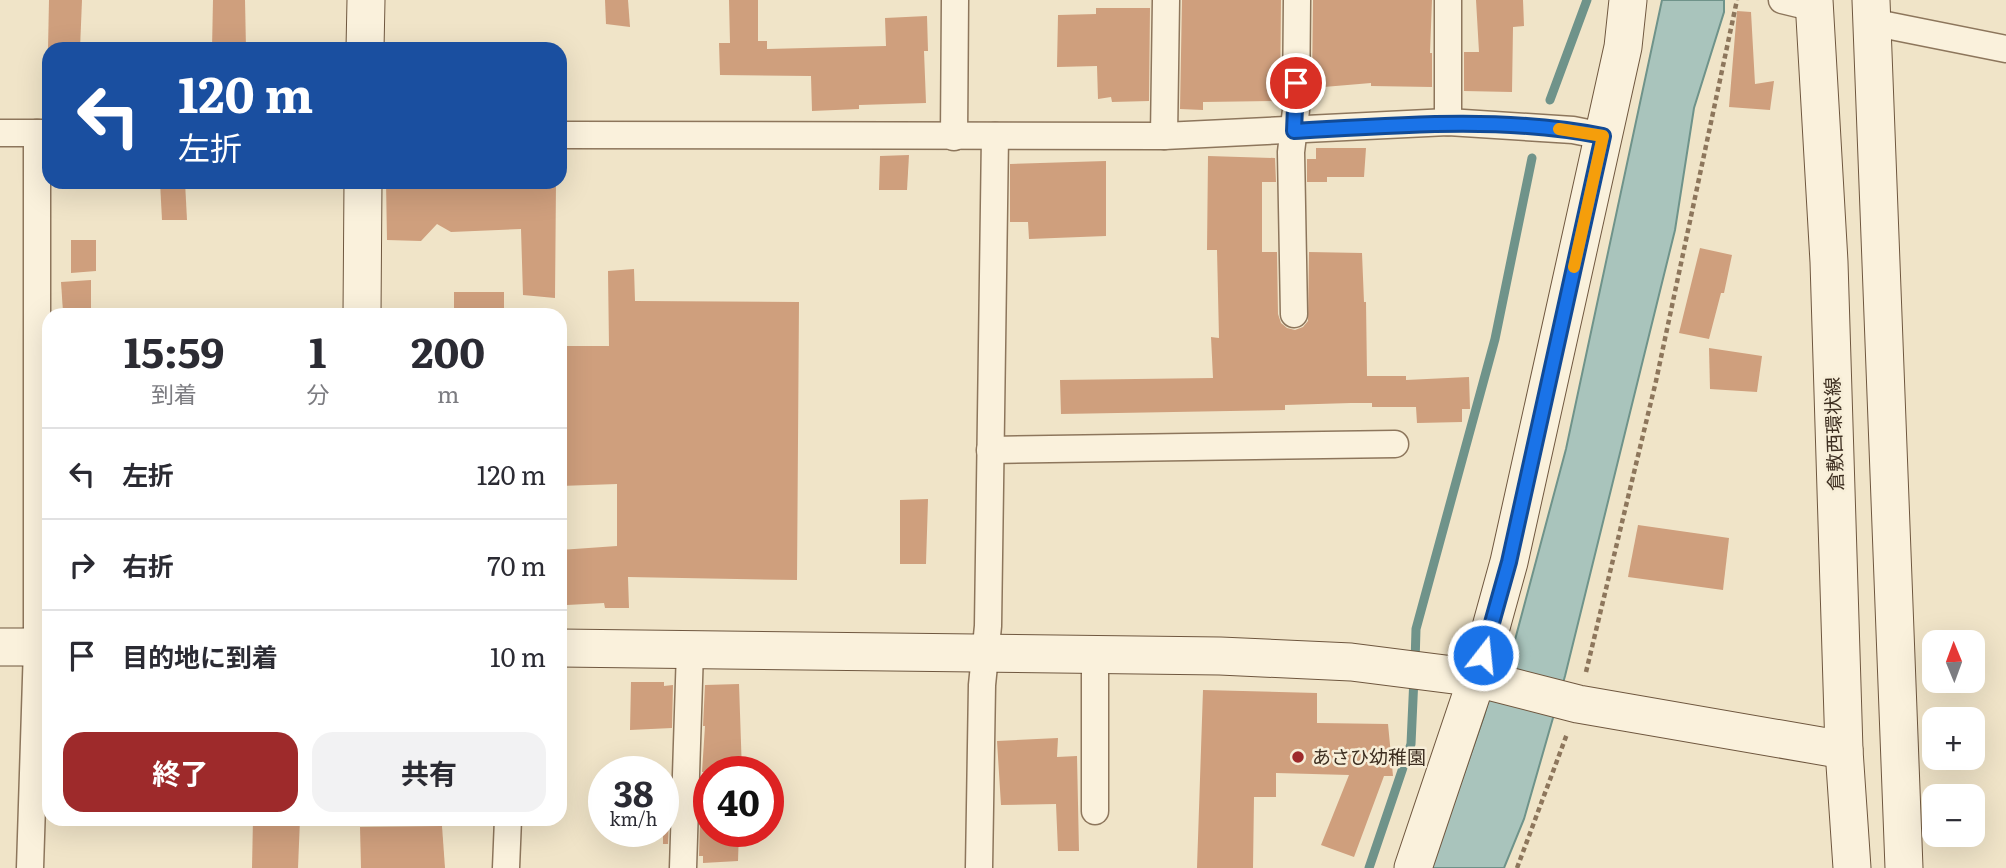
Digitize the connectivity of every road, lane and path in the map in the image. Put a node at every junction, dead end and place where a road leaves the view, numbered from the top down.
1 (366, 0) edge
2 (955, 0) edge
3 (1166, 0) edge
4 (1297, 0) edge
5 (1448, 0) edge
6 (1628, 0) edge
7 (1738, 0) edge
8 (1804, 3) edge
9 (1871, 11) edge
10 (365, 42) edge
11 (2006, 49) edge
12 (1448, 122) junction
13 (1294, 131) junction
14 (0, 133) edge
15 (42, 133) edge
16 (567, 135) edge
17 (995, 136) junction
18 (1164, 136) junction
19 (1603, 136) junction
20 (954, 138) junction
21 (43, 189) edge
22 (363, 189) edge
23 (43, 308) edge
24 (362, 308) edge
25 (1294, 314) dead end
26 (1395, 444) dead end
27 (990, 450) junction
28 (0, 647) edge
29 (42, 647) edge
30 (567, 648) edge
31 (690, 650) junction
32 (986, 654) junction
33 (1095, 656) junction
34 (42, 664) edge
35 (1484, 680) junction
36 (1571, 703) junction
37 (1844, 750) junction
38 (1095, 811) dead end
39 (508, 826) edge
40 (30, 868) edge
41 (506, 868) edge
42 (684, 868) edge
43 (979, 868) edge
44 (1413, 868) edge
45 (1517, 868) edge
46 (1852, 868) edge
47 (1904, 868) edge

1 - 10 street
2 - 20 street
3 - 18 street
4 - 13 street
5 - 12 street
6 - 19 street
7 - 36 path
8 - 37 street, 倉敷西環状線
9 - 11 street
9 - 47 street
12 - 13 street
12 - 19 street
13 - 18 street
13 - 25 street
14 - 15 street
16 - 20 street
17 - 18 street
17 - 20 street
17 - 27 street
19 - 35 street
21 - 23 street
22 - 24 street
26 - 27 street
27 - 32 street
28 - 29 street
30 - 31 street
31 - 32 street
31 - 42 street
32 - 33 street
32 - 43 street
33 - 35 street
33 - 38 street
34 - 40 street
35 - 36 street
35 - 44 street
36 - 37 street
36 - 45 path
37 - 46 street, 倉敷西環状線
39 - 41 street

